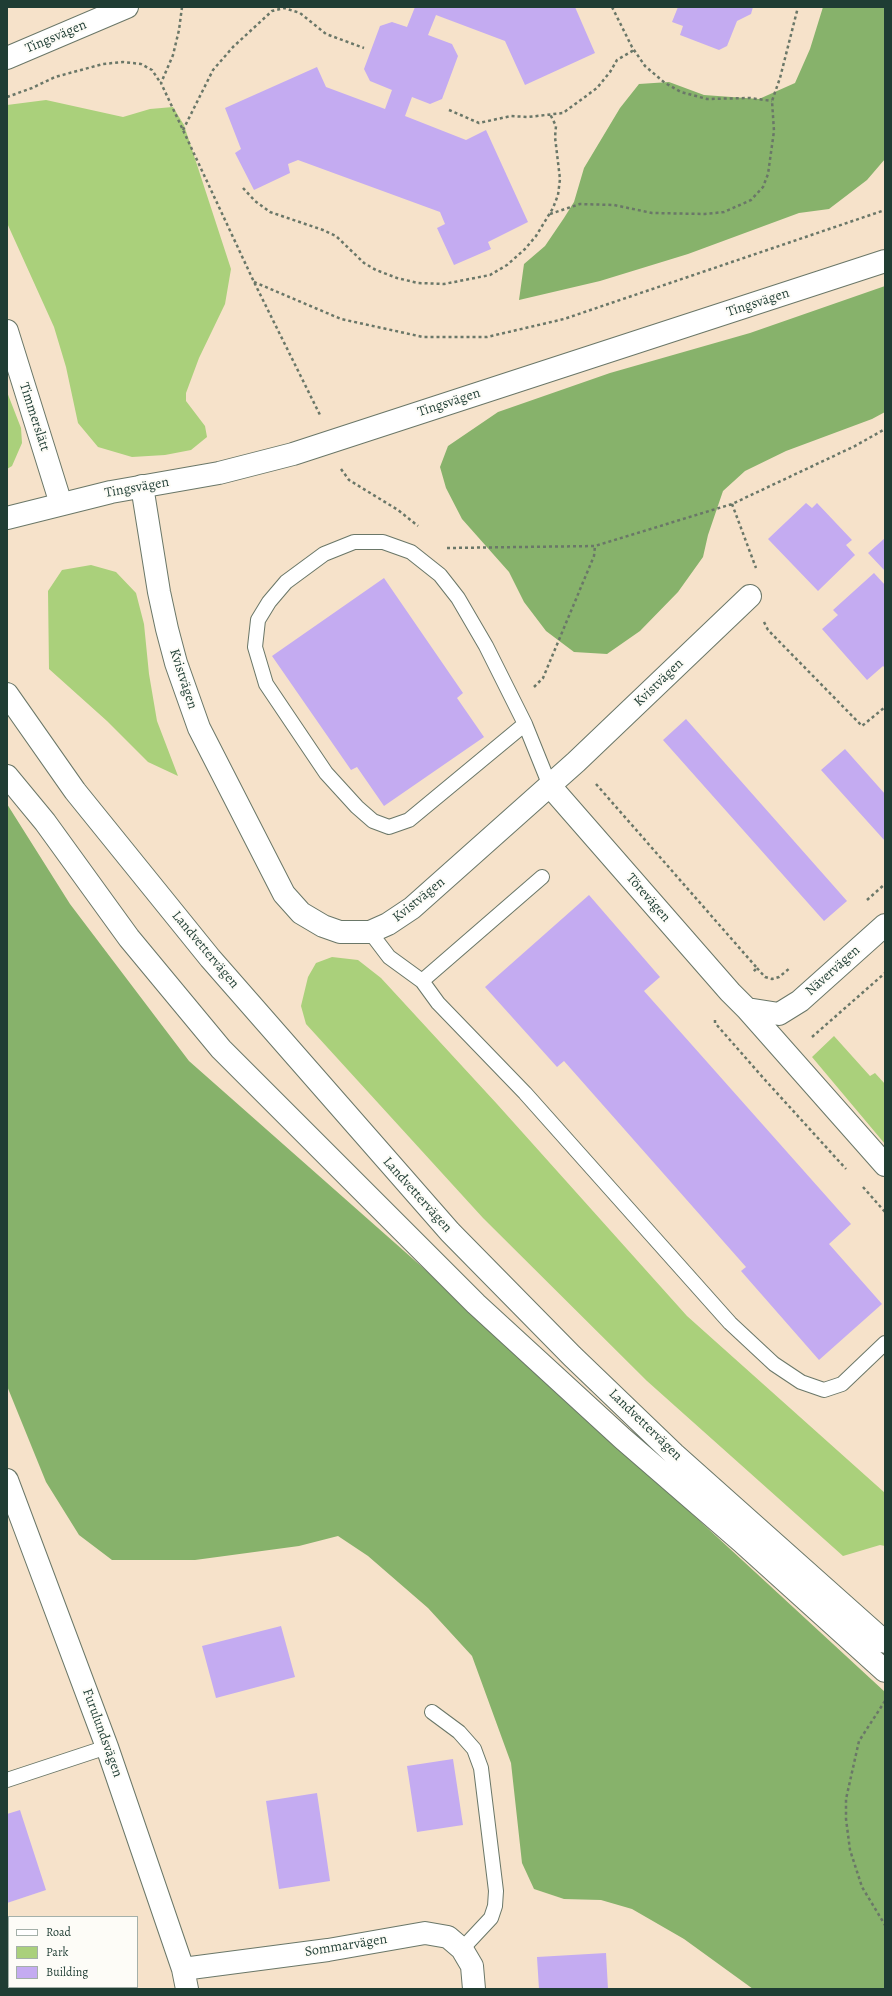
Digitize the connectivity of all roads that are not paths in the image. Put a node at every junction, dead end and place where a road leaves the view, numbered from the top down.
1 (127, 7) edge
2 (7, 58) edge
3 (885, 261) edge
4 (7, 331) edge
5 (142, 486) junction
6 (61, 504) junction
7 (7, 518) edge
8 (750, 596) road end
9 (7, 694) edge
10 (526, 724) junction
11 (7, 776) edge
12 (550, 786) junction
13 (542, 877) dead end
14 (885, 925) edge
15 (370, 932) junction
16 (422, 981) junction
17 (747, 1009) junction
18 (885, 1165) edge
19 (885, 1343) edge
20 (7, 1480) edge
21 (885, 1642) edge
22 (885, 1671) edge
23 (432, 1712) dead end
24 (107, 1747) junction
25 (7, 1780) edge
26 (462, 1949) junction
27 (185, 1979) edge
28 (474, 1989) edge

1 - 2 street, Tingsvägen
3 - 5 street, Tingsvägen
4 - 6 street, Timmerslätt
5 - 6 street, Tingsvägen
5 - 15 street, Kvistvägen
6 - 7 street, Tingsvägen
8 - 12 street, Kvistvägen
9 - 21 street, Landvettervägen
10 - 10 lane
10 - 12 lane
11 - 22 street, Landvettervägen
12 - 15 street, Kvistvägen
12 - 17 street, Törevägen
13 - 16 lane
14 - 17 street, Nävervägen
15 - 16 lane
16 - 19 lane
17 - 18 street, Törevägen
20 - 24 street, Furulundsvägen
23 - 26 lane
24 - 25 lane
24 - 27 street, Furulundsvägen
26 - 27 street, Sommarvägen
26 - 28 street, Sommarvägen

